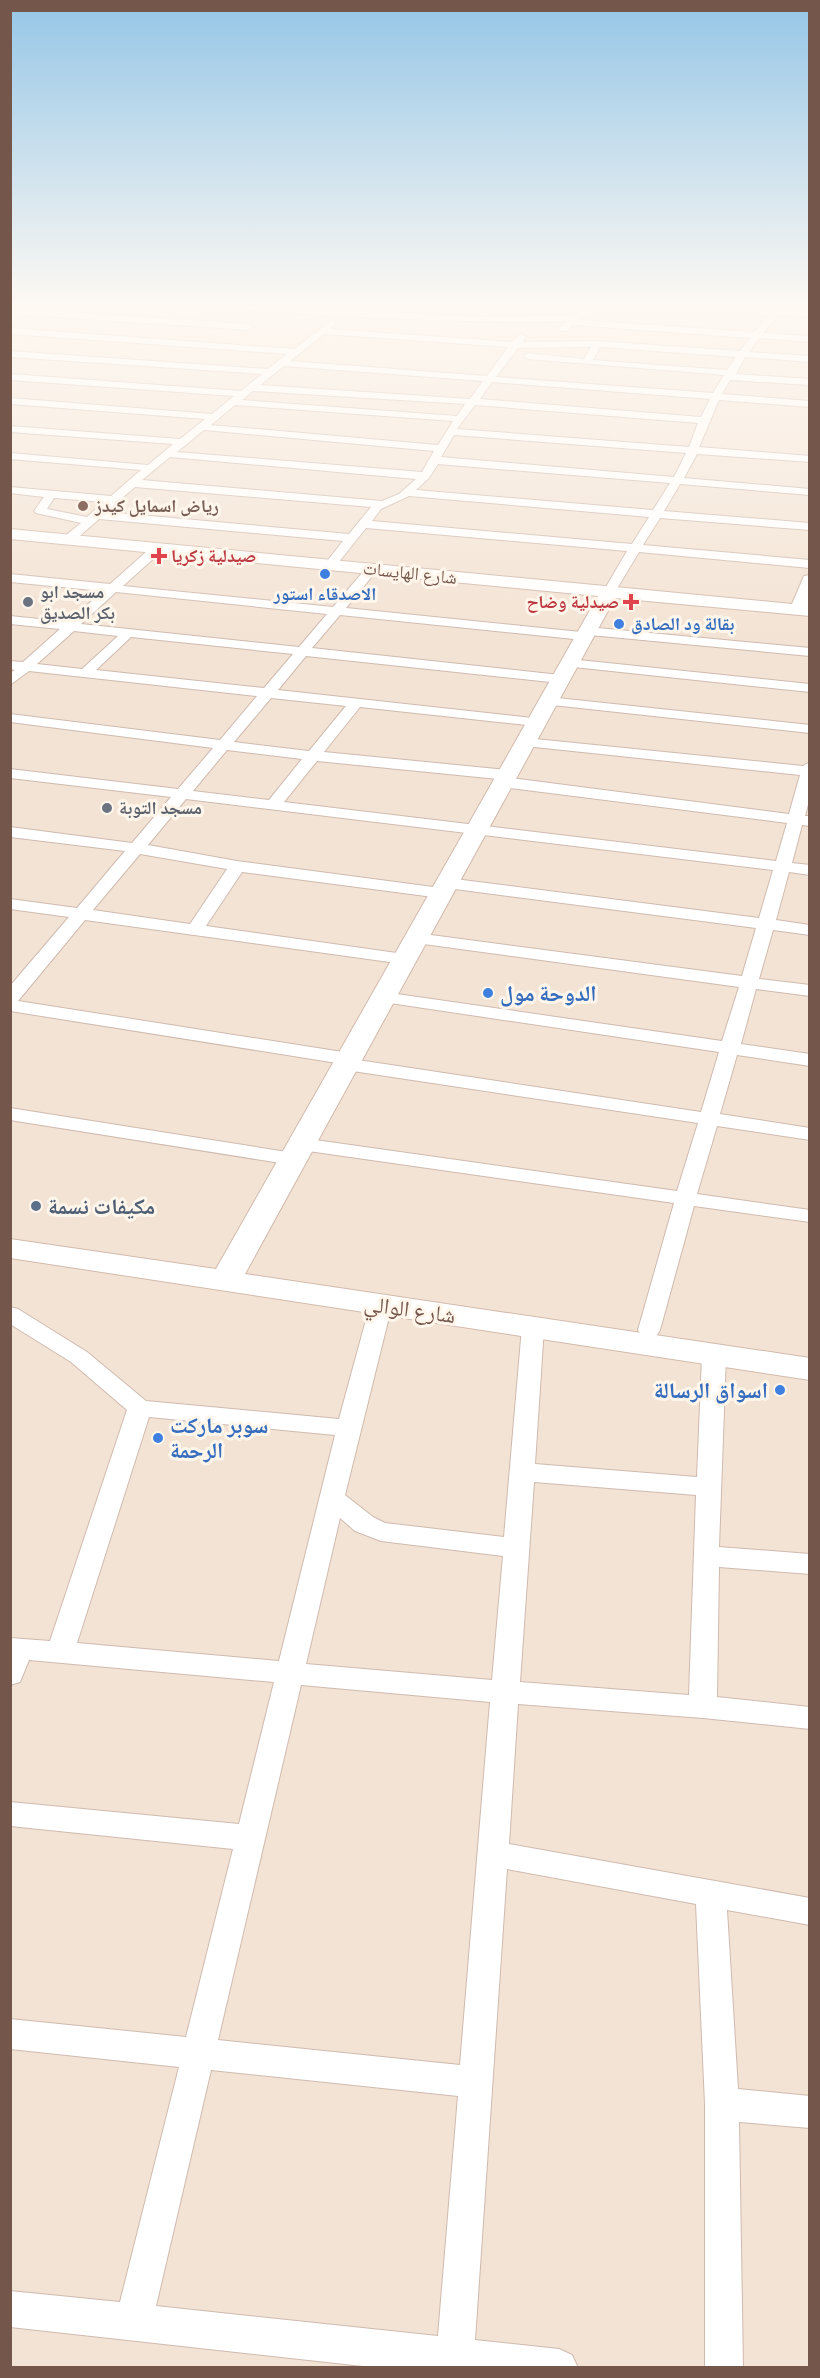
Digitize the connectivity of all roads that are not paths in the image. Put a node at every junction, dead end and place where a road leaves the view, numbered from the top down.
1 (48, 415) edge
2 (188, 415) edge
3 (217, 415) edge
4 (390, 415) edge
5 (464, 415) edge
6 (712, 415) edge
7 (214, 417) junction
8 (416, 417) junction
9 (461, 419) junction
10 (201, 427) junction
11 (10, 429) edge
12 (28, 430) junction
13 (451, 432) junction
14 (77, 434) junction
15 (282, 434) junction
16 (398, 435) junction
17 (10, 442) edge
18 (183, 442) junction
19 (441, 448) junction
20 (693, 452) junction
21 (758, 453) junction
22 (167, 454) junction
23 (10, 456) edge
24 (43, 458) junction
25 (810, 459) edge
26 (434, 460) junction
27 (253, 461) junction
28 (615, 461) junction
29 (150, 468) junction
30 (334, 468) junction
31 (425, 476) junction
32 (747, 478) junction
33 (677, 481) junction
34 (134, 483) junction
35 (10, 490) edge
36 (810, 492) edge
37 (408, 493) junction
38 (51, 494) junction
39 (306, 497) junction
40 (483, 499) junction
41 (116, 500) junction
42 (381, 504) junction
43 (656, 513) junction
44 (94, 518) junction
45 (462, 523) junction
46 (364, 524) junction
47 (810, 527) edge
48 (10, 534) edge
49 (353, 538) junction
50 (69, 540) junction
51 (158, 548) junction
52 (634, 548) junction
53 (810, 564) edge
54 (330, 565) junction
55 (372, 569) junction
56 (10, 578) edge
57 (810, 580) edge
58 (114, 588) junction
59 (609, 592) junction
60 (336, 611) junction
61 (804, 611) edge
62 (10, 620) edge
63 (71, 626) junction
64 (128, 633) junction
65 (586, 633) junction
66 (302, 652) junction
67 (810, 652) edge
68 (10, 665) edge
69 (26, 667) junction
70 (565, 671) junction
71 (85, 673) junction
72 (10, 681) edge
73 (810, 688) edge
74 (267, 693) junction
75 (548, 701) junction
76 (356, 703) junction
77 (10, 718) edge
78 (810, 729) edge
79 (531, 732) junction
80 (224, 745) junction
81 (314, 756) junction
82 (809, 769) edge
83 (10, 773) edge
84 (505, 779) junction
85 (183, 794) junction
86 (273, 805) junction
87 (802, 820) edge
88 (476, 830) junction
89 (10, 832) edge
90 (136, 848) junction
91 (237, 866) junction
92 (781, 867) junction
93 (810, 870) edge
94 (444, 888) junction
95 (10, 904) edge
96 (82, 913) junction
97 (765, 924) junction
98 (195, 929) junction
99 (810, 930) edge
100 (410, 949) junction
101 (749, 983) junction
102 (810, 991) edge
103 (383, 997) junction
104 (10, 998) edge
105 (10, 1005) edge
106 (730, 1049) junction
107 (810, 1060) edge
108 (347, 1062) junction
109 (10, 1114) edge
110 (710, 1117) junction
111 (810, 1134) edge
112 (297, 1152) junction
113 (684, 1198) junction
114 (810, 1216) edge
115 (10, 1234) edge
116 (10, 1248) edge
117 (229, 1274) junction
118 (381, 1305) junction
119 (10, 1314) edge
120 (533, 1327) junction
121 (649, 1330) junction
122 (810, 1353) edge
123 (714, 1356) junction
124 (810, 1369) edge
125 (140, 1408) junction
126 (349, 1428) junction
127 (522, 1472) junction
128 (708, 1487) junction
129 (333, 1499) junction
130 (516, 1548) junction
131 (706, 1556) junction
132 (810, 1564) edge
133 (60, 1652) junction
134 (13, 1656) edge
135 (290, 1673) junction
136 (505, 1692) junction
137 (704, 1707) junction
138 (810, 1719) edge
139 (10, 1814) edge
140 (252, 1838) junction
141 (493, 1854) junction
142 (711, 1893) junction
143 (810, 1912) edge
144 (10, 2034) edge
145 (200, 2053) junction
146 (476, 2082) junction
147 (722, 2104) junction
148 (810, 2112) edge
149 (10, 2309) edge
150 (134, 2321) junction
151 (455, 2361) edge
152 (559, 2367) edge
153 (724, 2367) edge

1 - 12 street
2 - 7 street
3 - 7 street
4 - 8 street
5 - 9 street
6 - 20 street
7 - 10 street
8 - 9 street
8 - 16 street
9 - 13 street
10 - 15 street
10 - 18 street
11 - 12 street
12 - 14 street
12 - 17 street
13 - 19 street
13 - 28 street
14 - 18 street
14 - 24 street
15 - 16 street
15 - 27 street
16 - 19 street
18 - 22 street
19 - 26 street
20 - 21 street
20 - 28 street
20 - 33 street
21 - 25 street
21 - 32 street
22 - 27 street
22 - 29 street
23 - 24 street
24 - 29 street
26 - 28 street
26 - 31 street
27 - 30 street
28 - 33 street
29 - 34 street
30 - 31 street
30 - 39 street
31 - 37 street
32 - 33 street
32 - 36 street
33 - 43 street
34 - 39 street
34 - 41 street
35 - 38 street
37 - 40 street
37 - 42 street
38 - 41 street
38 - 44 street
39 - 42 street
40 - 43 street
40 - 45 street
41 - 44 street
42 - 46 street
43 - 47 street
43 - 52 street
44 - 49 street
44 - 50 street
45 - 46 street
45 - 52 street
46 - 49 street
48 - 50 street, شارع الهايسات
49 - 54 street
50 - 51 street, شارع الهايسات
51 - 54 street, شارع الهايسات
51 - 58 street
52 - 53 street
52 - 59 street
54 - 55 street, شارع الهايسات
55 - 59 street, شارع الهايسات
55 - 60 street
56 - 58 street
57 - 61 street
58 - 60 street
58 - 63 street
59 - 61 street, شارع الهايسات
59 - 65 street
60 - 65 street
60 - 66 street
62 - 63 street
63 - 64 street
63 - 69 street
64 - 66 street
64 - 71 street
65 - 67 street
65 - 70 street
66 - 70 street
66 - 74 street
68 - 69 street
69 - 71 street
69 - 72 street
70 - 73 street
70 - 75 street
71 - 74 street
74 - 76 street
74 - 80 street
75 - 78 street
75 - 79 street
76 - 79 street
76 - 81 street
77 - 80 street
79 - 82 street
79 - 84 street
80 - 81 street
80 - 85 street
81 - 84 street
81 - 86 street
82 - 87 street
83 - 85 street
84 - 87 street
84 - 88 street
85 - 86 street
85 - 90 street
86 - 88 street
87 - 92 street
88 - 92 street
88 - 94 street
89 - 90 street
90 - 91 street
90 - 96 street
91 - 94 street
91 - 98 street
92 - 93 street
92 - 97 street
94 - 97 street
94 - 100 street
95 - 96 street
96 - 98 street
96 - 104 street
97 - 99 street
97 - 101 street
98 - 100 street
100 - 101 street
100 - 103 street
101 - 102 street
101 - 106 street
103 - 106 street
103 - 108 street
105 - 108 street
106 - 107 street
106 - 110 street
108 - 110 street
108 - 112 street
109 - 112 street
110 - 111 street
110 - 113 street
112 - 113 street
112 - 117 street
113 - 114 street
113 - 121 street
115 - 117 street, شارع الوالي
116 - 117 street, شارع الوالي
117 - 118 street, شارع الوالي
117 - 121 street, شارع الوالي
118 - 120 street, شارع الوالي
118 - 126 street
119 - 125 street
120 - 123 street, شارع الوالي
120 - 127 street
121 - 122 street, شارع الوالي
123 - 124 street, شارع الوالي
123 - 128 street
125 - 126 street
125 - 133 street
126 - 129 street
127 - 128 street
127 - 130 street
128 - 131 street
129 - 130 street
129 - 135 street
130 - 136 street
131 - 132 street
131 - 137 street
133 - 134 street
133 - 135 street
135 - 136 street
135 - 140 street
136 - 137 street
136 - 141 street
137 - 138 street
139 - 140 street
140 - 145 street
141 - 142 street
141 - 146 street
142 - 143 street
142 - 147 street
144 - 145 street
145 - 146 street
145 - 150 street
146 - 151 street
147 - 148 street
147 - 153 street
149 - 150 street
150 - 151 street
151 - 152 street

